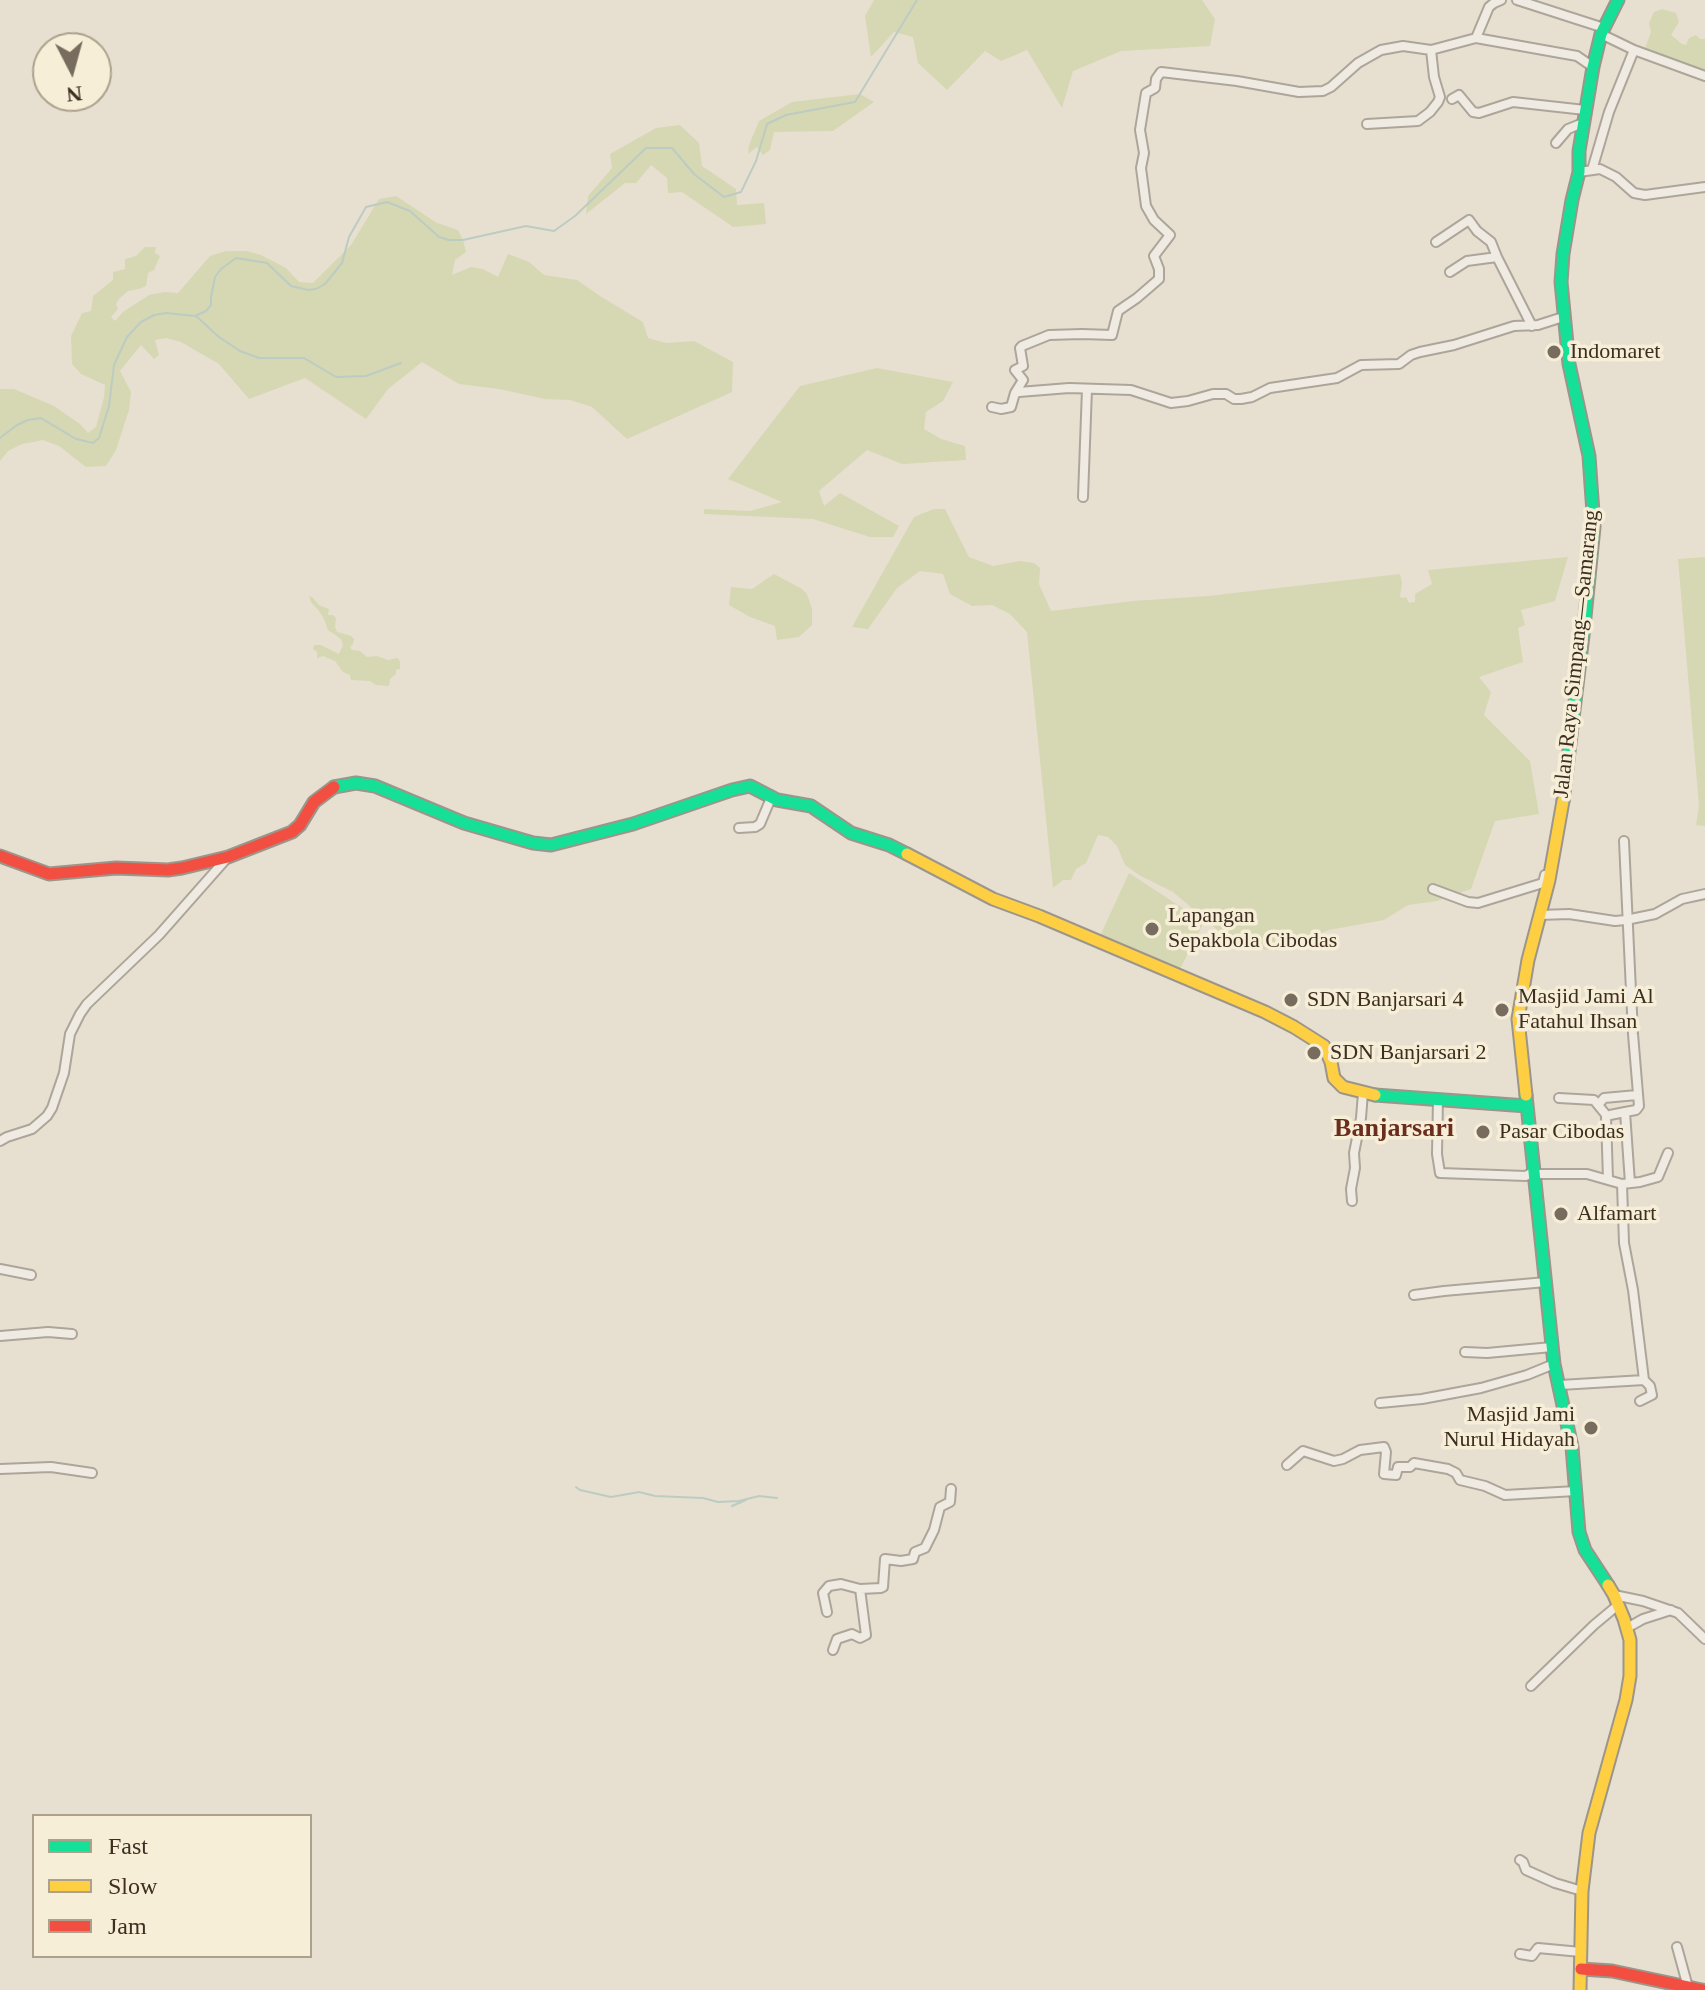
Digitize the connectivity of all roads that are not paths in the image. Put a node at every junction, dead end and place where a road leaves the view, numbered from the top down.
1 (1481, 0) edge
2 (1501, 0) edge
3 (1517, 0) edge
4 (1618, 0) edge
5 (1489, 7) junction
6 (1603, 31) junction
7 (1476, 38) junction
8 (1431, 50) junction
9 (1634, 50) junction
10 (1593, 67) junction
11 (1705, 76) edge
12 (1452, 99) dead end
13 (1585, 110) junction
14 (1583, 123) junction
15 (1367, 124) dead end
16 (1556, 143) dead end
17 (1592, 170) junction
18 (1579, 172) junction
19 (1705, 187) edge
20 (1436, 242) dead end
21 (1497, 257) junction
22 (1450, 272) dead end
23 (1563, 317) junction
24 (1532, 326) junction
25 (1087, 389) junction
26 (1015, 393) junction
27 (992, 407) dead end
28 (1083, 497) dead end
29 (771, 798) junction
30 (739, 828) dead end
31 (1624, 841) dead end
32 (0, 856) edge
33 (228, 857) junction
34 (1551, 870) junction
35 (1433, 889) dead end
36 (1705, 894) edge
37 (1539, 915) junction
38 (1628, 920) junction
39 (1363, 1093) junction
40 (1637, 1095) junction
41 (1559, 1098) dead end
42 (1438, 1099) junction
43 (1599, 1104) junction
44 (1527, 1106) junction
45 (1625, 1112) junction
46 (1607, 1116) junction
47 (0, 1141) edge
48 (1668, 1153) dead end
49 (1535, 1172) junction
50 (1608, 1179) junction
51 (1626, 1184) junction
52 (1352, 1201) dead end
53 (0, 1269) edge
54 (31, 1275) dead end
55 (1546, 1282) junction
56 (1414, 1295) dead end
57 (72, 1334) dead end
58 (0, 1336) edge
59 (1552, 1347) junction
60 (1465, 1352) dead end
61 (1554, 1364) junction
62 (1644, 1380) junction
63 (1560, 1385) junction
64 (1640, 1401) dead end
65 (1380, 1403) dead end
66 (1287, 1465) dead end
67 (0, 1469) edge
68 (92, 1473) dead end
69 (951, 1489) dead end
70 (1576, 1491) junction
71 (860, 1589) junction
72 (1616, 1600) junction
73 (1672, 1610) junction
74 (827, 1612) dead end
75 (1627, 1628) junction
76 (1705, 1639) edge
77 (833, 1650) dead end
78 (1531, 1686) dead end
79 (1520, 1860) dead end
80 (1582, 1891) junction
81 (1677, 1947) dead end
82 (1581, 1952) junction
83 (1520, 1954) dead end
84 (1581, 1969) junction
85 (1654, 1984) edge
86 (1688, 1987) junction
87 (1580, 1990) edge
88 (1702, 1990) edge

1 - 5 street
2 - 5 street
3 - 6 street
4 - 6 main road, Jalan Raya Simpang—Samarang
5 - 7 street
6 - 9 street
6 - 10 main road, Jalan Raya Simpang—Samarang
7 - 8 street
7 - 10 street
8 - 15 street
8 - 26 street
9 - 11 street
9 - 17 street
10 - 13 main road, Jalan Raya Simpang—Samarang
12 - 13 street
13 - 14 main road, Jalan Raya Simpang—Samarang
14 - 16 street
14 - 18 main road, Jalan Raya Simpang—Samarang
17 - 18 street
17 - 19 street
18 - 23 main road, Jalan Raya Simpang—Samarang
20 - 21 street
21 - 22 street
21 - 24 street
23 - 24 street
23 - 34 main road, Jalan Raya Simpang—Samarang
24 - 25 street
25 - 26 street
25 - 28 street
26 - 27 street
29 - 30 street
29 - 33 main road
29 - 39 main road
31 - 38 street
32 - 33 main road
33 - 47 street
34 - 35 street
34 - 37 main road, Jalan Raya Simpang—Samarang
36 - 38 street
37 - 38 street
37 - 44 main road, Jalan Raya Simpang—Samarang
38 - 40 street
39 - 42 main road
39 - 52 street
40 - 43 street
40 - 45 street
41 - 43 street
42 - 44 main road
42 - 49 street
43 - 46 street
44 - 49 main road
45 - 46 street
45 - 51 street
46 - 50 street
48 - 51 street
49 - 50 street
49 - 55 main road
50 - 51 street
51 - 62 street
53 - 54 street
55 - 56 street
55 - 59 main road
57 - 58 street
59 - 60 street
59 - 61 main road
61 - 63 main road
61 - 65 street
62 - 63 street
62 - 64 street
63 - 70 main road
66 - 70 street
67 - 68 street
69 - 71 street
70 - 72 main road
71 - 74 street
71 - 77 street
72 - 73 street
72 - 75 main road
72 - 78 street
73 - 75 street
73 - 76 street
75 - 80 main road
79 - 80 street
80 - 82 main road
81 - 86 street
82 - 83 street
82 - 84 main road
84 - 85 main road
84 - 87 main road
85 - 86 main road
86 - 88 main road

